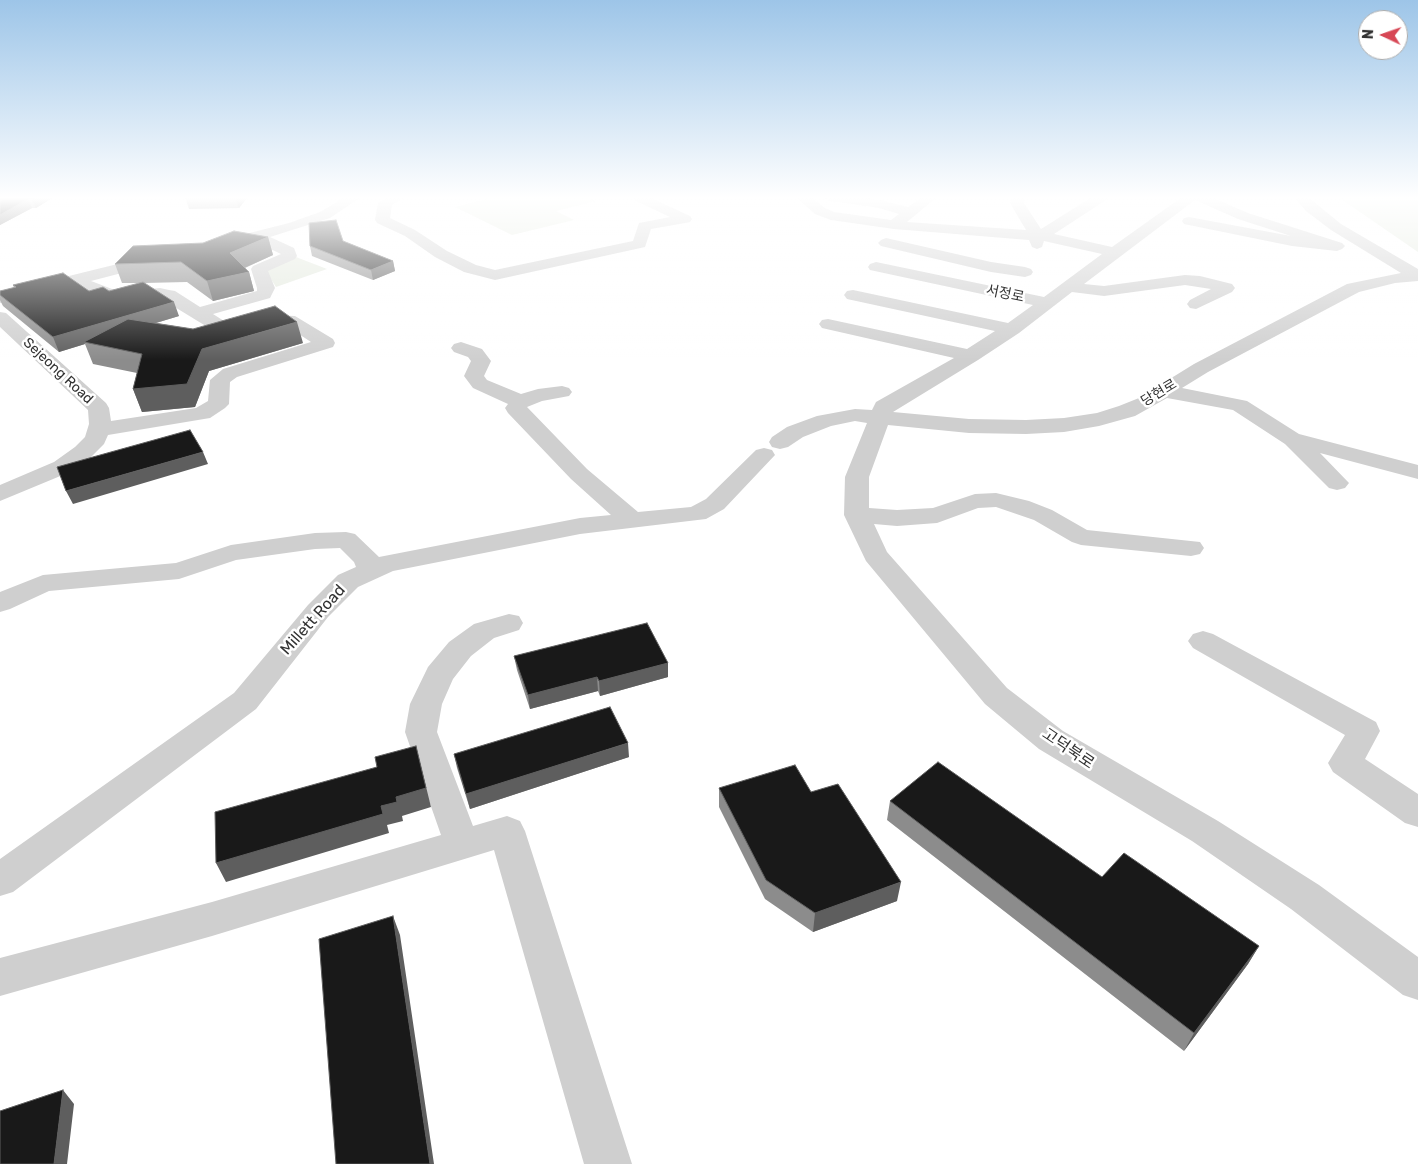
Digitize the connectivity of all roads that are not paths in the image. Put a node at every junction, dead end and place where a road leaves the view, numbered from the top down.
1 (288, 251) edge
2 (437, 251) edge
3 (606, 251) edge
4 (921, 251) edge
5 (1034, 251) edge
6 (1109, 251) edge
7 (1374, 251) edge
8 (1116, 253) joint
9 (170, 256) edge
10 (876, 267) dead end
11 (1024, 272) junction
12 (76, 279) junction
13 (1418, 279) edge
14 (1070, 287) junction
15 (853, 295) dead end
16 (0, 298) edge
17 (1047, 303) junction
18 (1196, 304) dead end
19 (198, 313) junction
20 (0, 317) edge
21 (828, 324) dead end
22 (1012, 329) junction
23 (461, 348) dead end
24 (971, 356) junction
25 (1163, 391) junction
26 (562, 392) dead end
27 (520, 402) junction
28 (880, 418) junction
29 (99, 430) junction
30 (1291, 439) junction
31 (1418, 472) edge
32 (1337, 483) dead end
33 (0, 494) edge
34 (857, 515) junction
35 (633, 521) junction
36 (1191, 548) dead end
37 (370, 571) junction
38 (0, 603) edge
39 (509, 623) dead end
40 (1203, 641) dead end
41 (1418, 813) edge
42 (462, 844) junction
43 (0, 880) edge
44 (0, 977) edge
45 (1418, 981) edge
46 (608, 1164) edge

1 - 19 street
2 - 3 street
4 - 11 street
5 - 11 street
6 - 8 street
7 - 13 street
8 - 14 street, 서정로
9 - 12 street
10 - 17 street, 서정로
11 - 17 street
12 - 16 street
12 - 19 street
13 - 25 street, 당현로
14 - 17 street, 서정로
14 - 18 street
15 - 22 street, 서정로
17 - 22 street, 서정로
19 - 29 street
20 - 29 street, Sejeong Road
21 - 24 street
22 - 24 street, 서정로
23 - 27 street
24 - 28 street, 서정로
25 - 28 street, 당현로
25 - 30 street
26 - 27 street
27 - 35 street
28 - 34 street, 고덕북로
28 - 35 street, Millett Road
29 - 33 street
30 - 31 street
30 - 32 street
34 - 36 street
34 - 45 street, 고덕북로
35 - 37 street, Millett Road
37 - 38 street
37 - 43 street, Millett Road
39 - 42 street
40 - 41 street
42 - 44 street
42 - 46 street

